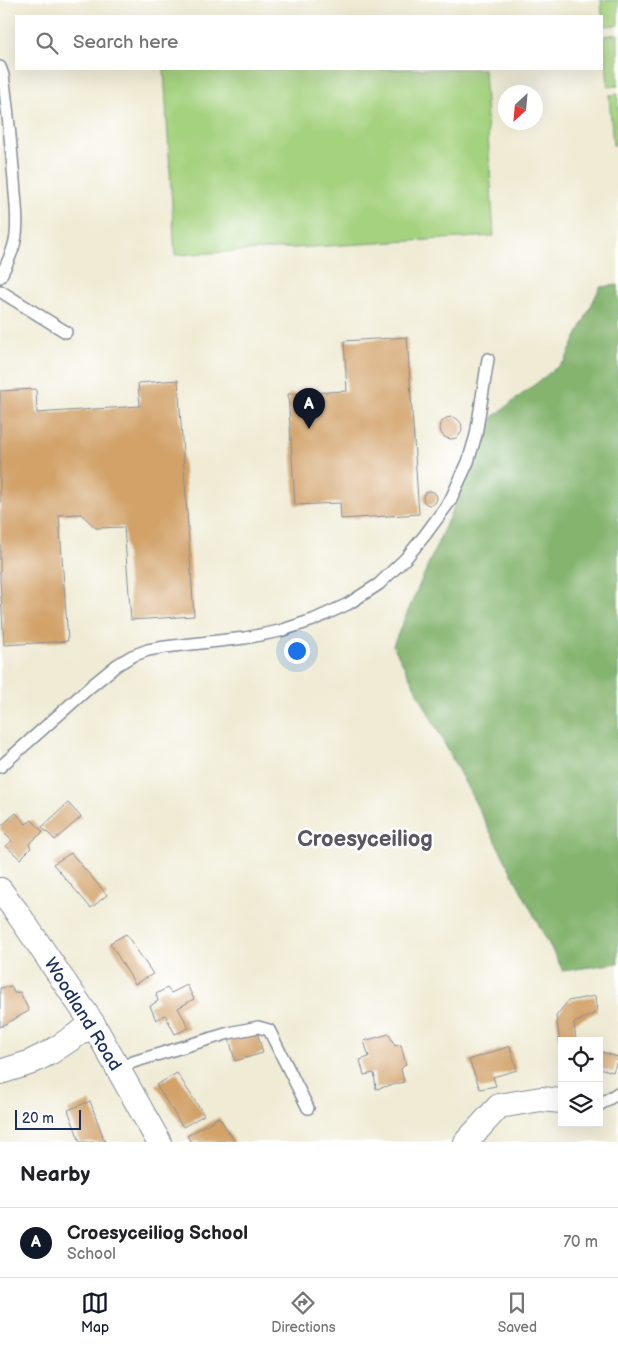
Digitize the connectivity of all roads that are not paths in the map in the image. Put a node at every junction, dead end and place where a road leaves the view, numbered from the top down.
1 (0, 67) edge
2 (0, 277) edge
3 (0, 291) edge
4 (66, 332) dead end
5 (488, 359) dead end
6 (0, 767) edge
7 (0, 890) edge
8 (93, 1024) junction
9 (118, 1069) junction
10 (0, 1072) edge
11 (618, 1093) edge
12 (558, 1101) edge
13 (603, 1102) edge
14 (308, 1108) dead end
15 (159, 1142) edge
16 (466, 1142) edge

1 - 2 lane
3 - 4 lane
5 - 6 lane
7 - 8 street, Woodland Road
8 - 9 street, Woodland Road
8 - 10 street
9 - 14 lane
9 - 15 street, Woodland Road
11 - 13 lane
12 - 16 street

